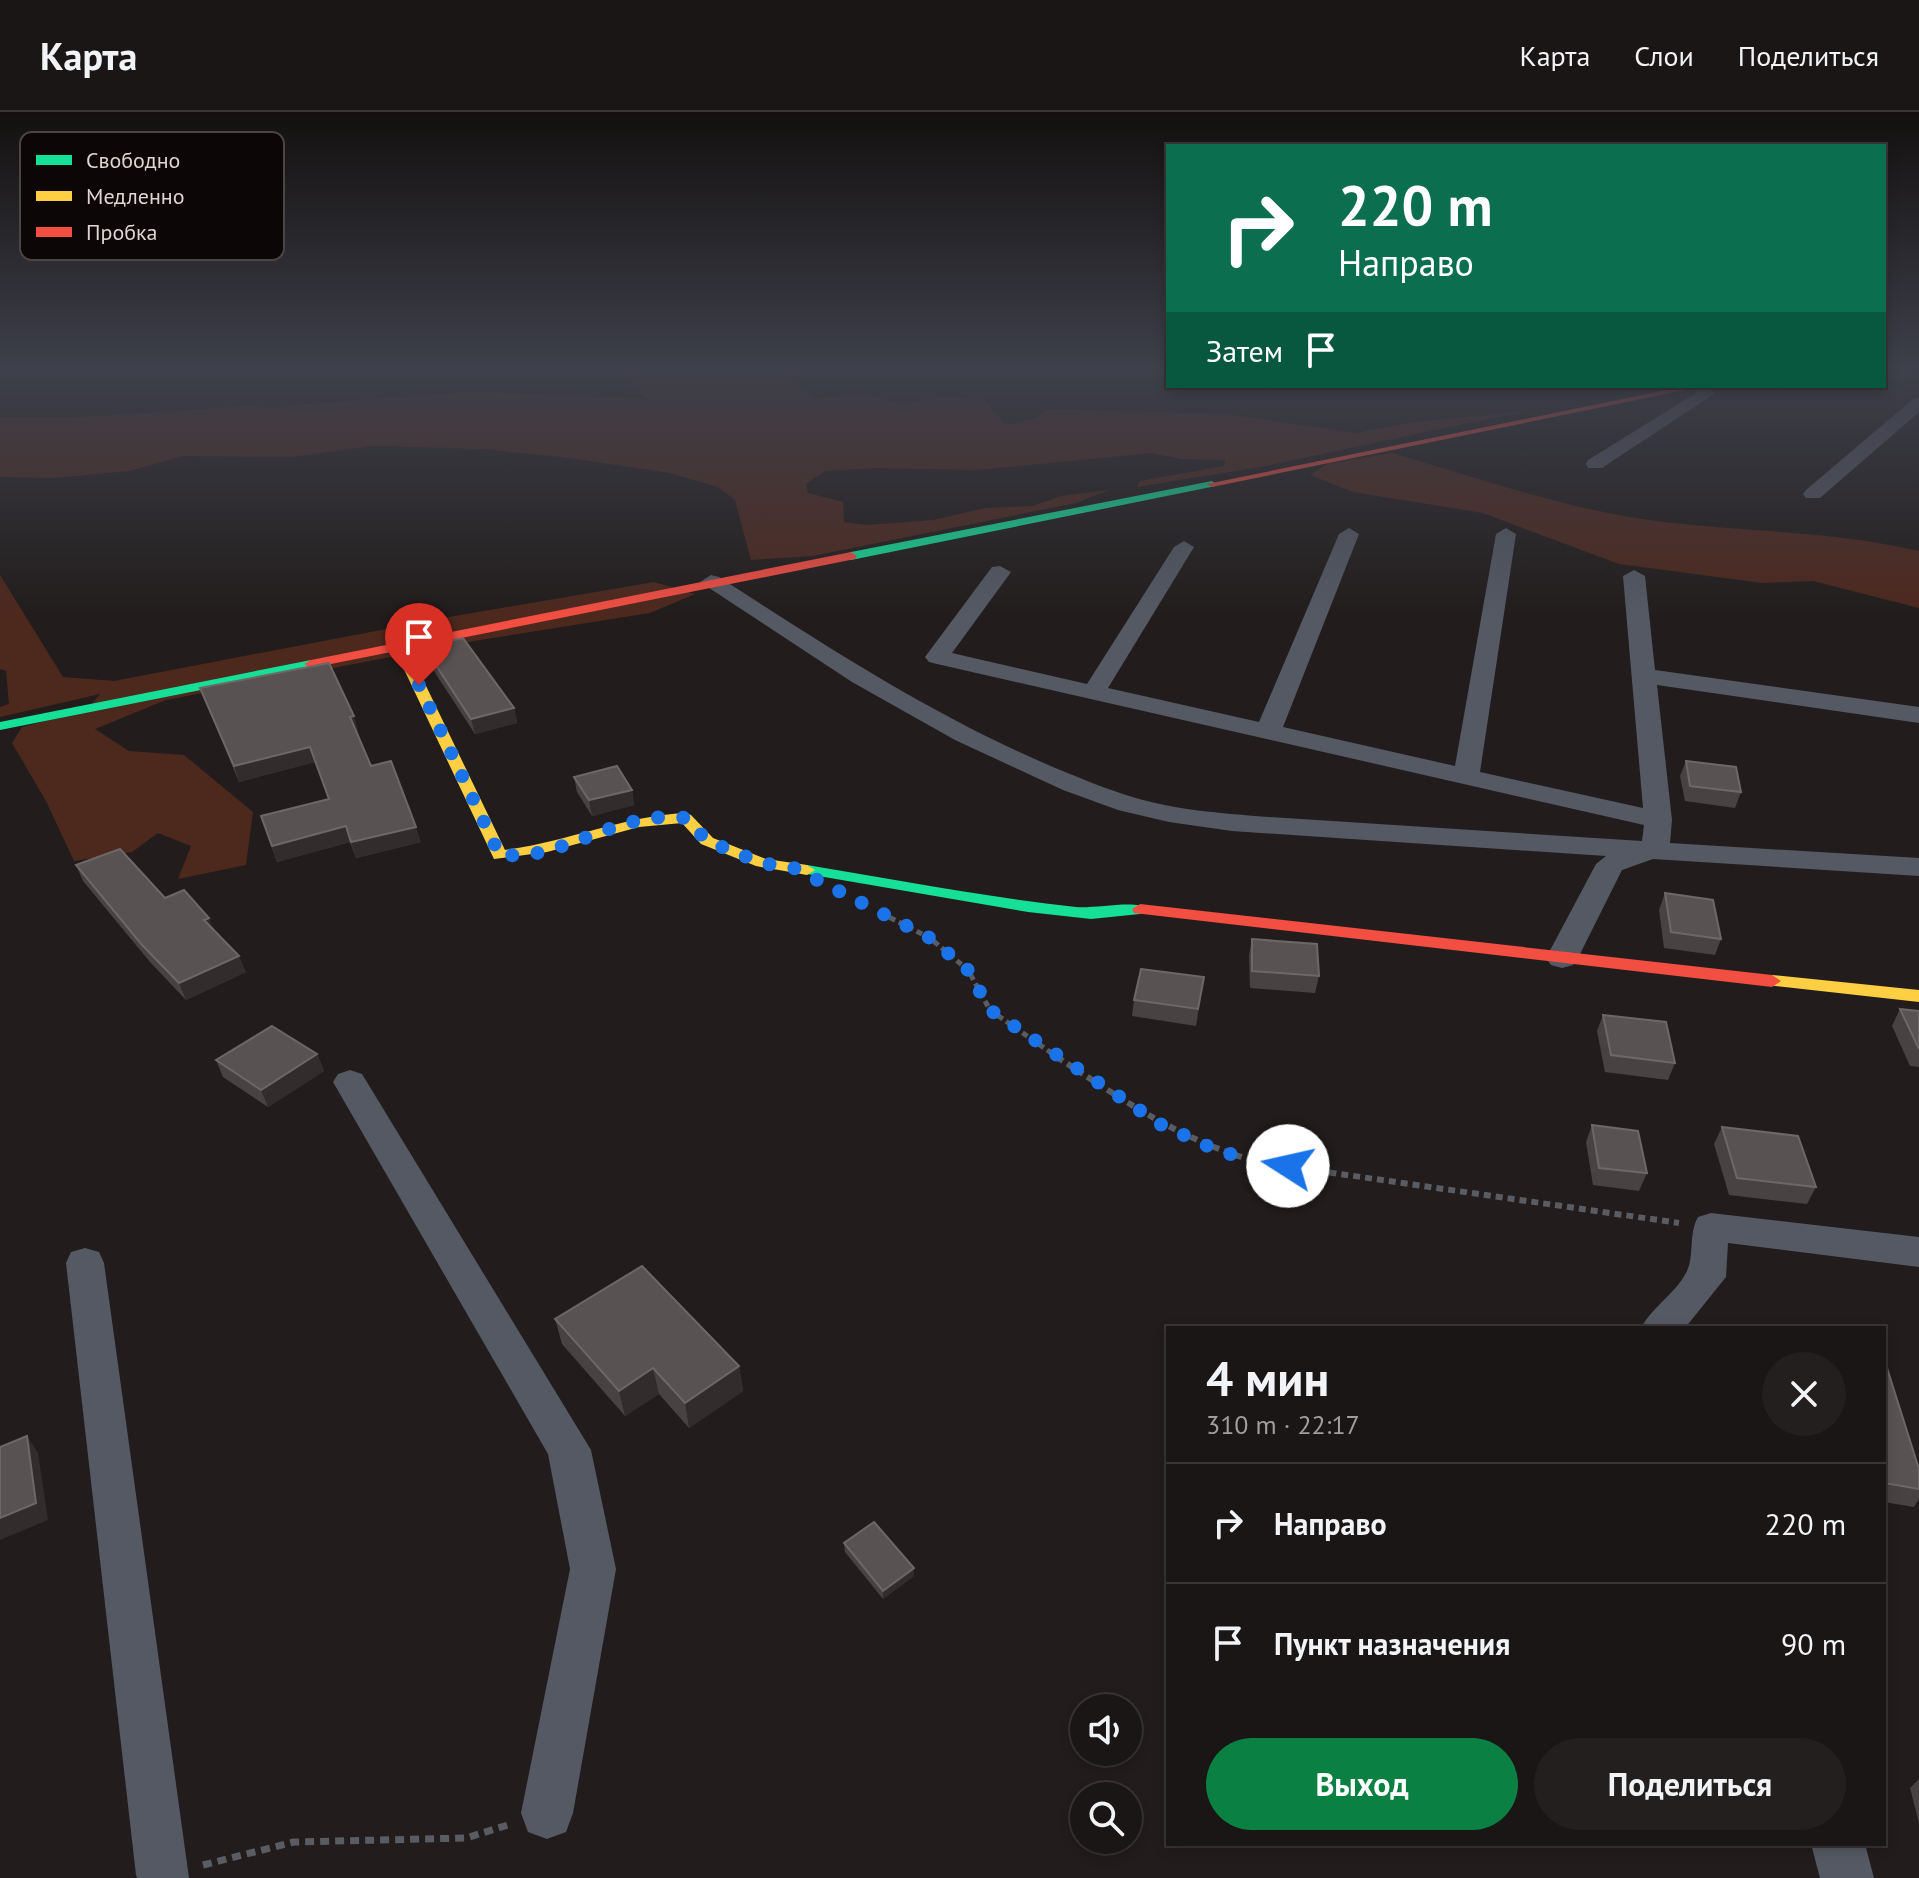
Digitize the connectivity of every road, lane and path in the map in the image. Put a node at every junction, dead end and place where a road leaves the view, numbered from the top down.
1 (1365, 452) edge
2 (1613, 452) edge
3 (1861, 452) edge
4 (1595, 464) dead end
5 (1813, 494) dead end
6 (1349, 534) dead end
7 (1506, 534) dead end
8 (1184, 547) dead end
9 (1000, 572) dead end
10 (1634, 576) dead end
11 (711, 582) junction
12 (408, 663) dead end
13 (1644, 676) junction
14 (1094, 692) junction
15 (1919, 715) edge
16 (0, 726) edge
17 (1268, 732) junction
18 (1466, 777) junction
19 (1658, 820) junction
20 (1655, 849) junction
21 (1919, 867) edge
22 (876, 910) dead end
23 (1562, 958) junction
24 (1919, 996) edge
25 (350, 1082) dead end
26 (1711, 1227) junction
27 (1919, 1252) edge
28 (85, 1263) dead end
29 (1663, 1326) edge
30 (547, 1813) joint
31 (1839, 1846) edge
32 (163, 1875) joint
33 (1847, 1878) edge

1 - 11 street
2 - 4 street
3 - 5 street
6 - 17 street
7 - 18 street
8 - 14 street
9 - 14 street
10 - 13 street
11 - 16 street
11 - 20 street
12 - 23 street
13 - 15 street
13 - 19 street
14 - 17 street
17 - 18 street
18 - 19 street
19 - 20 street
20 - 21 street
20 - 23 street
22 - 26 path
23 - 24 street
25 - 30 street
26 - 27 street
26 - 29 street
28 - 32 street
30 - 32 path
31 - 33 street

